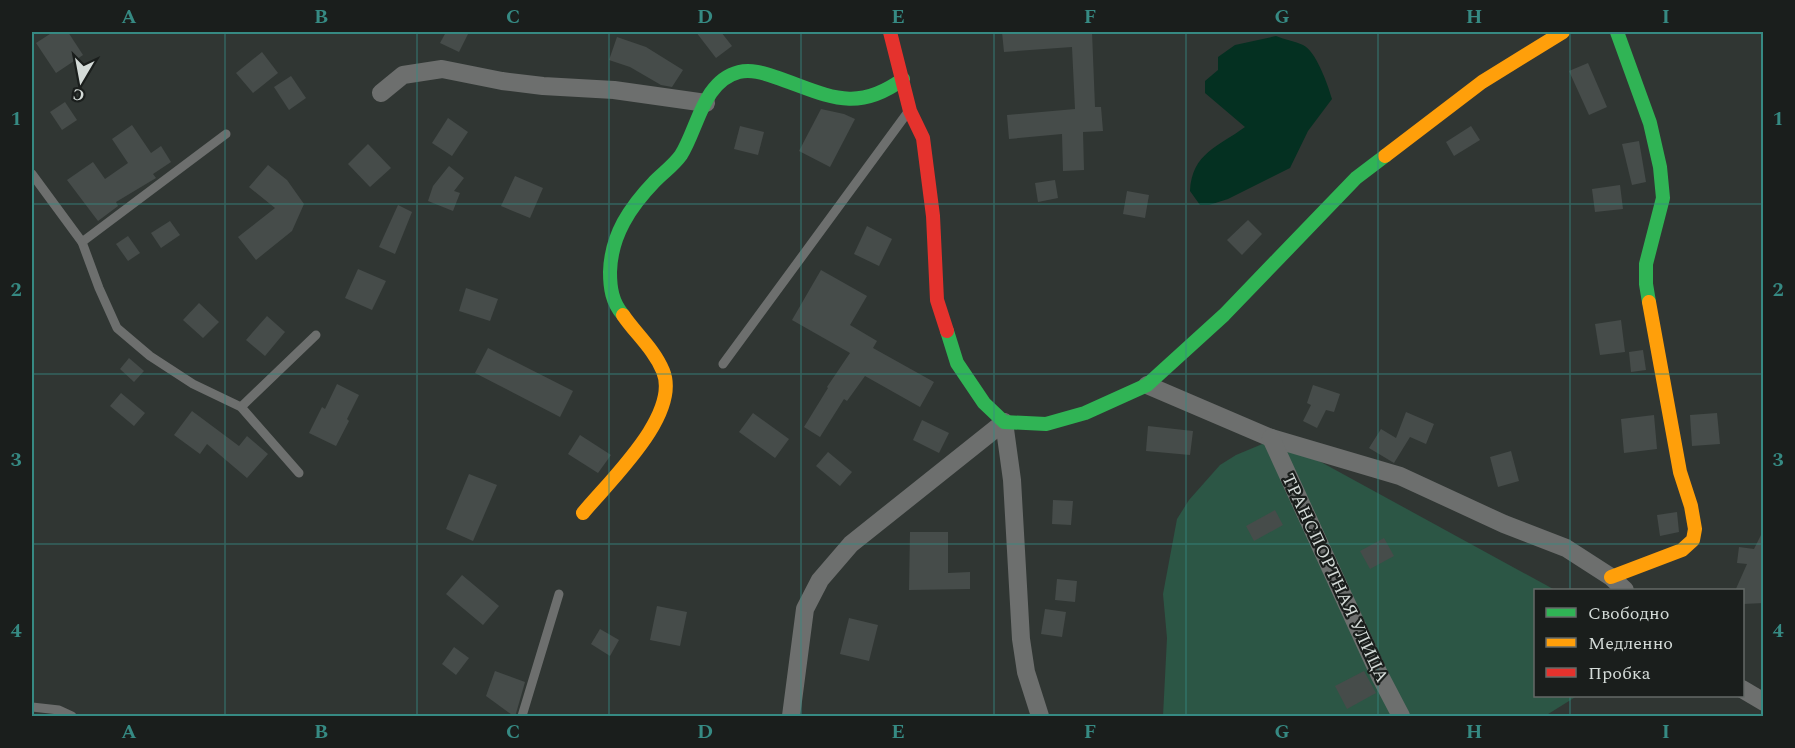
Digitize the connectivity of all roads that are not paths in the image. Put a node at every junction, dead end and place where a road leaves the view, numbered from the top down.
1 (890, 32) edge
2 (1563, 32) edge
3 (1617, 32) edge
4 (903, 79) junction
5 (381, 93) dead end
6 (706, 103) junction
7 (910, 111) junction
8 (226, 134) dead end
9 (32, 174) edge
10 (82, 242) junction
11 (316, 335) dead end
12 (723, 364) dead end
13 (1147, 385) junction
14 (241, 407) junction
15 (1004, 422) junction
16 (1271, 438) junction
17 (298, 473) dead end
18 (584, 513) dead end
19 (1611, 577) junction
20 (1623, 589) edge
21 (559, 594) dead end
22 (1744, 689) edge
23 (1764, 702) edge
24 (32, 708) edge
25 (72, 717) edge
26 (522, 717) edge
27 (791, 717) edge
28 (1040, 717) edge
29 (1401, 717) edge

1 - 4 street
2 - 13 street
3 - 19 street
4 - 6 street
4 - 7 street
5 - 6 street
6 - 18 street
7 - 12 lane
7 - 15 street
8 - 10 lane
9 - 10 lane
10 - 14 lane
11 - 14 lane
13 - 15 street
13 - 16 street
14 - 17 lane
15 - 27 street
15 - 28 street
16 - 19 street
16 - 29 street, ТРАНСПОРТНАЯ УЛИЦА
19 - 20 street
21 - 26 lane
22 - 23 street
24 - 25 lane

